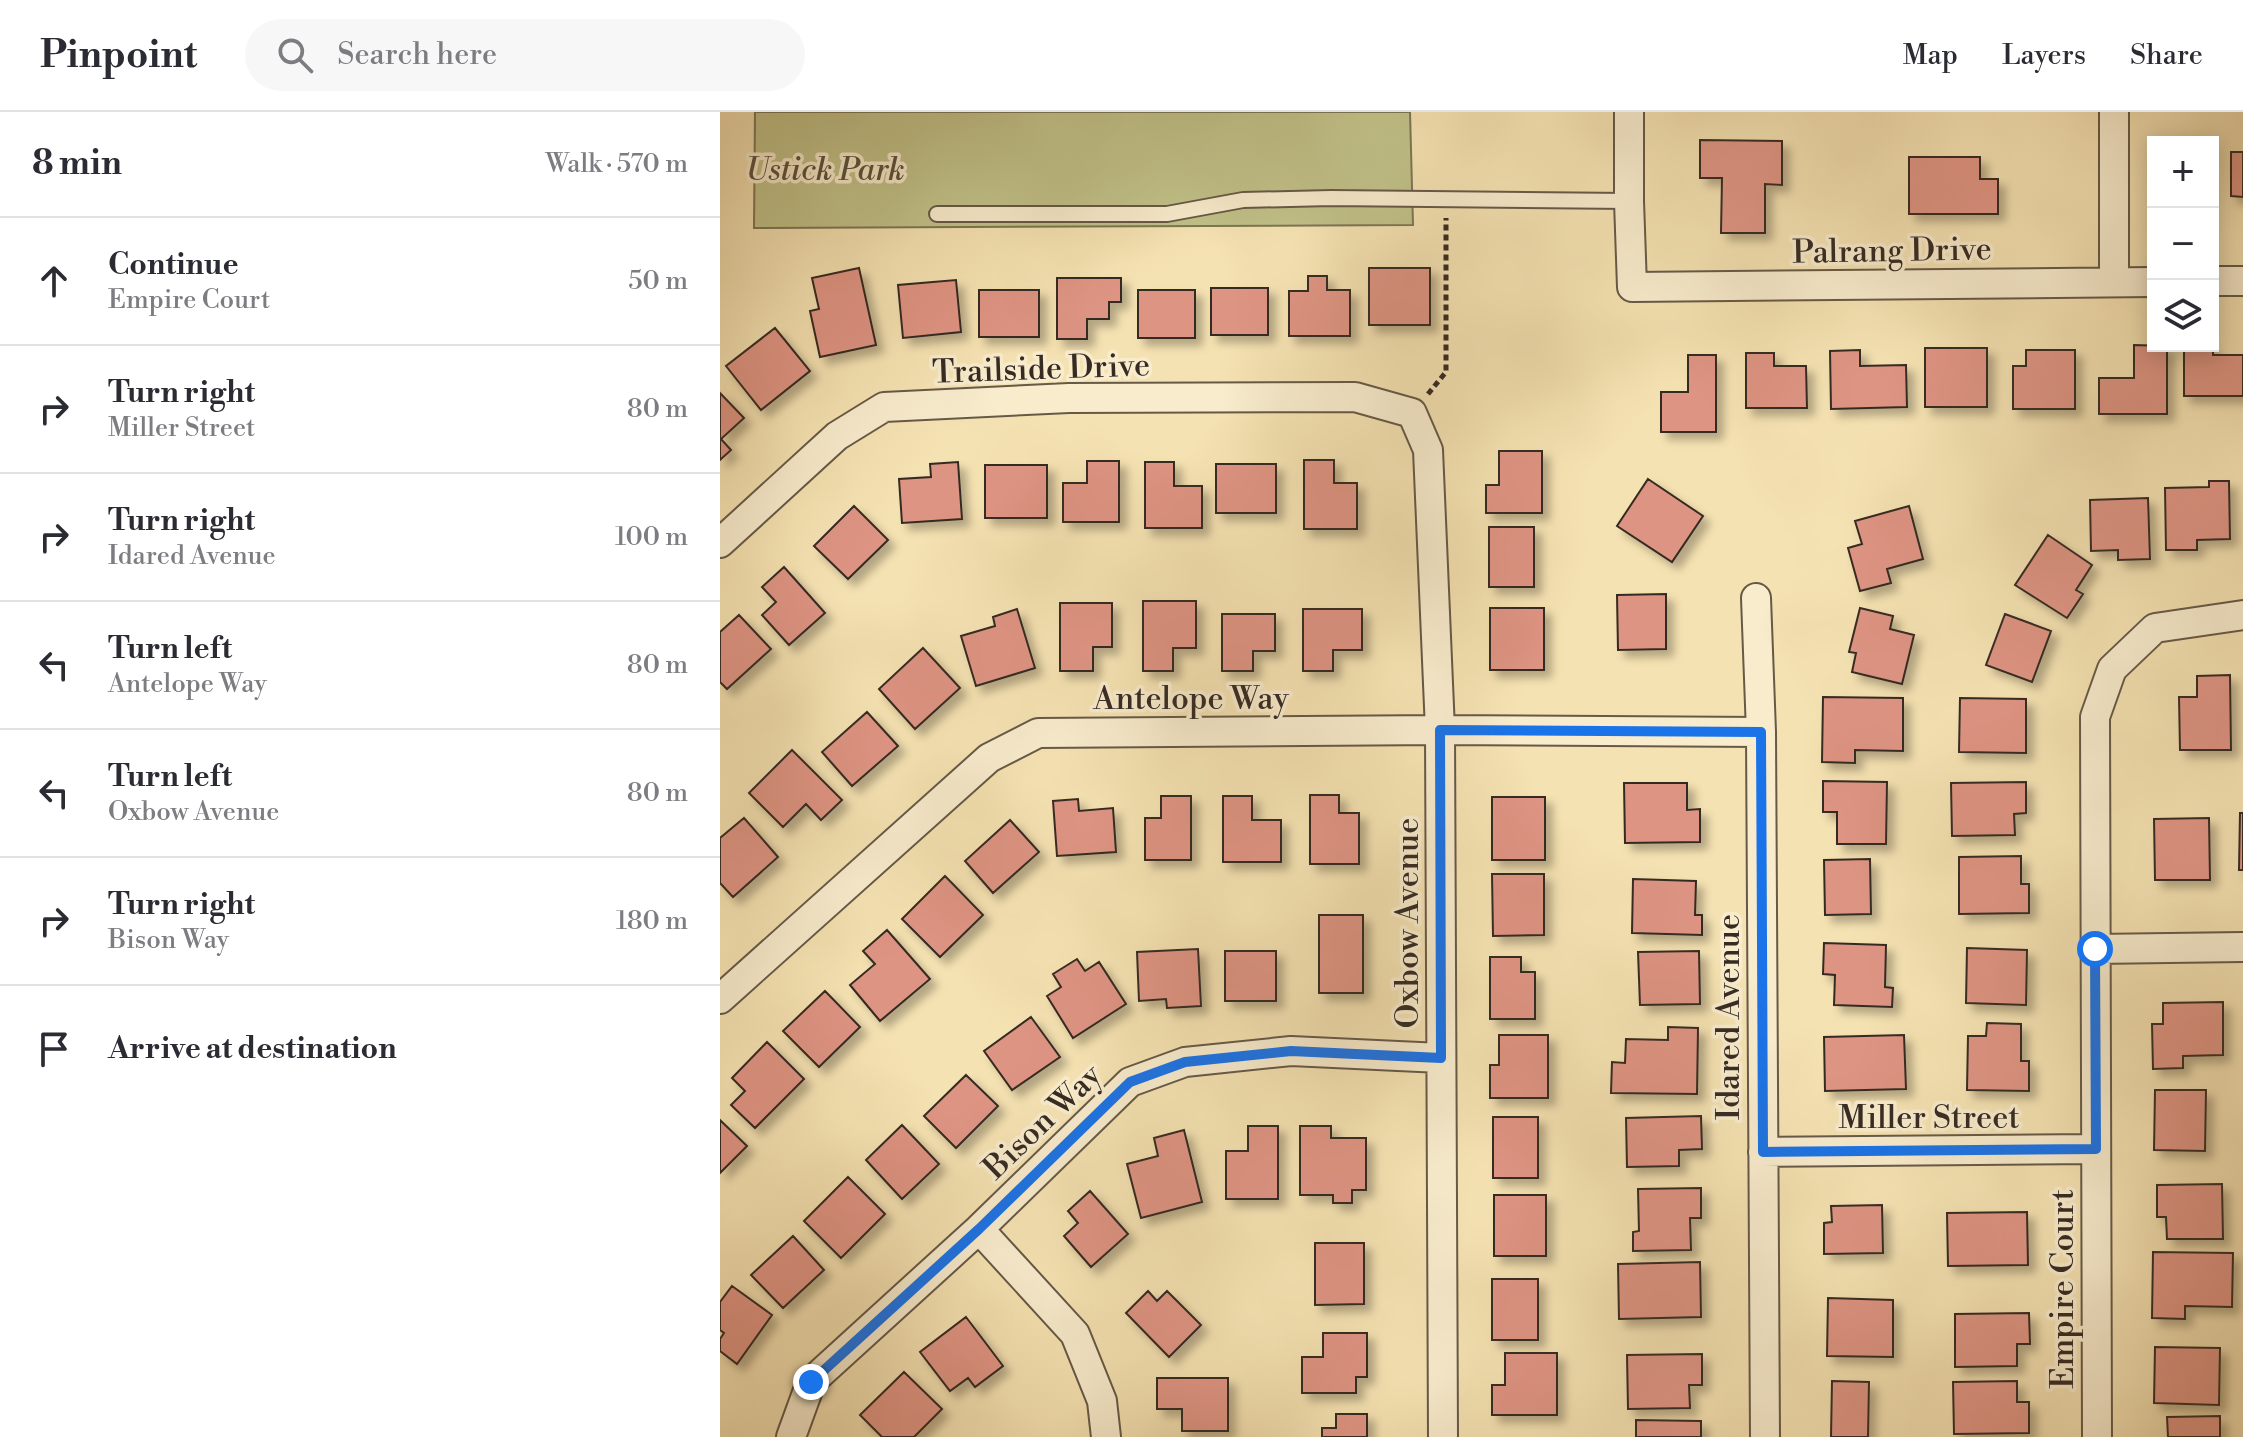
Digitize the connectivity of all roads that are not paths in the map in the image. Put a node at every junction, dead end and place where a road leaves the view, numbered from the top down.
1 (1629, 112) edge
2 (2114, 112) edge
3 (1629, 201) junction
4 (937, 214) dead end
5 (2219, 281) edge
6 (2243, 281) edge
7 (2114, 282) junction
8 (2147, 282) edge
9 (1412, 413) joint
10 (720, 543) edge
11 (1756, 598) dead end
12 (2243, 615) edge
13 (1440, 730) junction
14 (1761, 732) junction
15 (2243, 947) edge
16 (2095, 949) junction
17 (720, 999) edge
18 (1441, 1058) junction
19 (2096, 1149) junction
20 (1763, 1152) junction
21 (979, 1229) junction
22 (791, 1437) edge
23 (1106, 1437) edge
24 (1443, 1437) edge
25 (1765, 1437) edge
26 (2097, 1437) edge

1 - 3 street
2 - 7 street
3 - 4 lane
3 - 7 street, Palrang Drive
5 - 6 street
7 - 8 street, Palrang Drive
9 - 10 street, Trailside Drive
9 - 13 street, Oxbow Avenue
11 - 14 street, Idared Avenue
12 - 16 street, Empire Court
13 - 14 street, Antelope Way
13 - 17 street, Antelope Way
13 - 18 street, Oxbow Avenue
14 - 20 street, Idared Avenue
15 - 16 street
16 - 19 street, Empire Court
18 - 21 street, Bison Way
18 - 24 street, Oxbow Avenue
19 - 20 street, Miller Street
19 - 26 street, Empire Court
20 - 25 street, Idared Avenue
21 - 22 street, Bison Way
21 - 23 street

